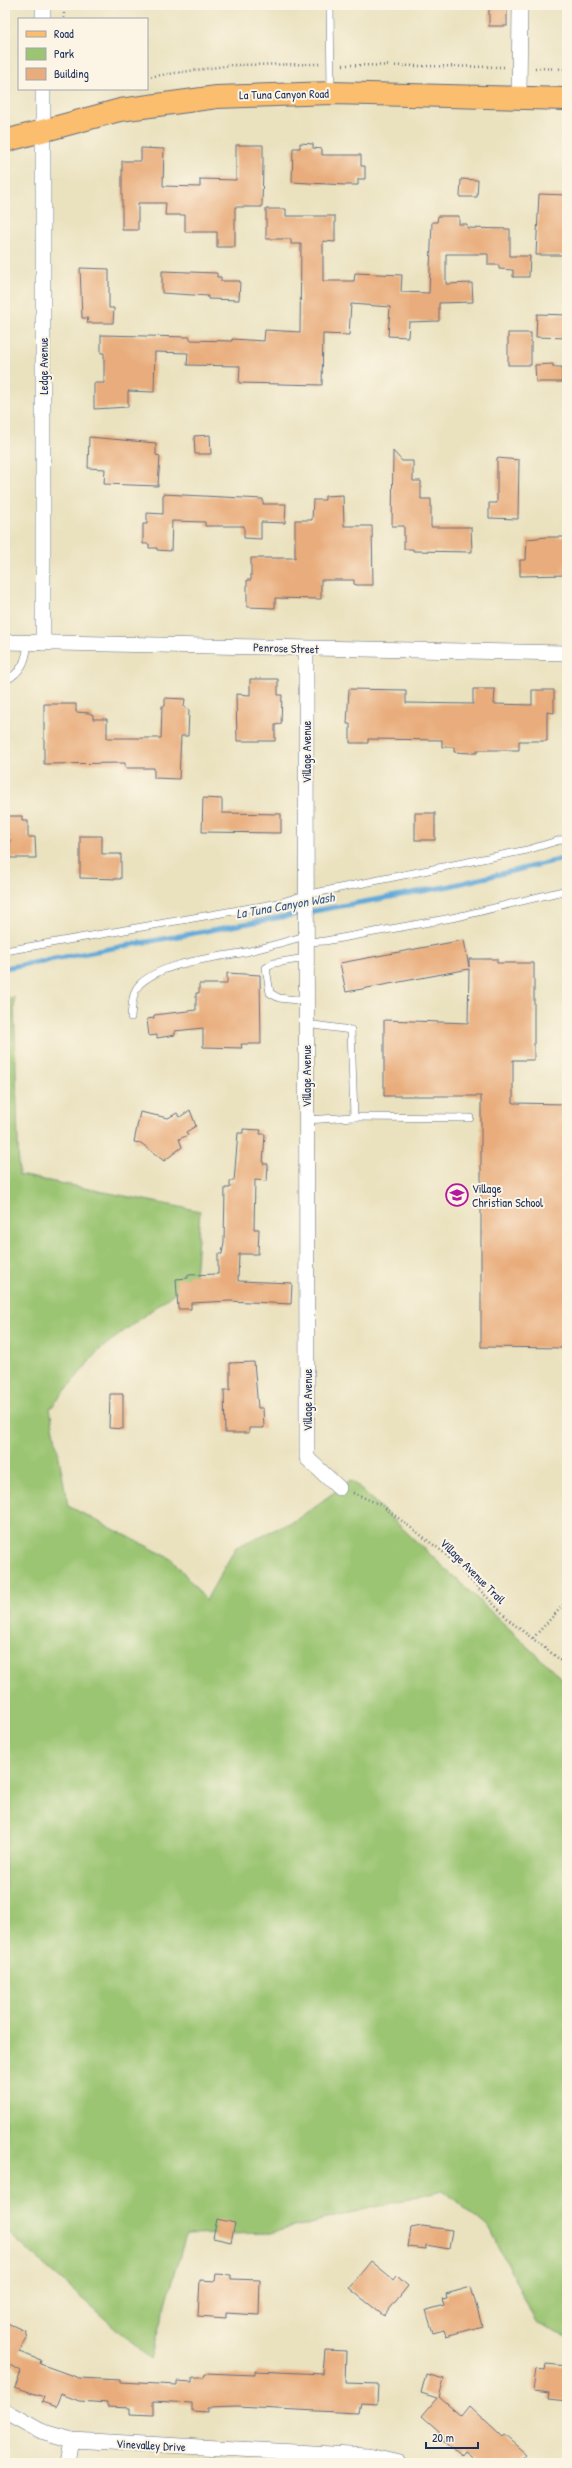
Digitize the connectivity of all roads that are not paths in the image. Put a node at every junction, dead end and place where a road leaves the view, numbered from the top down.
1 (43, 5) edge
2 (330, 5) edge
3 (520, 5) edge
4 (43, 18) edge
5 (43, 90) edge
6 (331, 93) junction
7 (519, 98) junction
8 (567, 99) edge
9 (43, 129) junction
10 (5, 140) edge
11 (5, 642) edge
12 (28, 643) junction
13 (43, 643) junction
14 (306, 649) junction
15 (567, 653) edge
16 (5, 681) edge
17 (567, 838) edge
18 (567, 890) edge
19 (305, 899) junction
20 (305, 939) junction
21 (5, 951) edge
22 (306, 958) junction
23 (306, 1001) junction
24 (131, 1017) dead end
25 (306, 1024) junction
26 (354, 1117) junction
27 (470, 1118) dead end
28 (306, 1120) junction
29 (339, 1488) road end
30 (5, 2411) edge
31 (72, 2440) junction
32 (68, 2463) edge
33 (399, 2463) edge

1 - 4 street
2 - 6 lane
3 - 7 street
5 - 9 street, Ledge Avenue
6 - 7 main road, La Tuna Canyon Road
6 - 9 main road, La Tuna Canyon Road
7 - 8 main road, La Tuna Canyon Road
9 - 10 main road, La Tuna Canyon Road
9 - 13 street, Ledge Avenue
11 - 12 street, Penrose Street
12 - 13 street, Penrose Street
12 - 16 lane
13 - 14 street, Penrose Street
14 - 15 street, Penrose Street
14 - 19 street, Village Avenue
17 - 19 lane
18 - 20 lane
19 - 20 street, Village Avenue
19 - 21 lane
20 - 22 street, Village Avenue
20 - 24 lane
22 - 23 street, Village Avenue
22 - 23 lane
23 - 25 street, Village Avenue
25 - 26 lane
25 - 28 street, Village Avenue
26 - 27 lane
26 - 28 lane
28 - 29 street, Village Avenue
30 - 31 street, Vinevalley Drive
31 - 32 street
31 - 33 street, Vinevalley Drive

